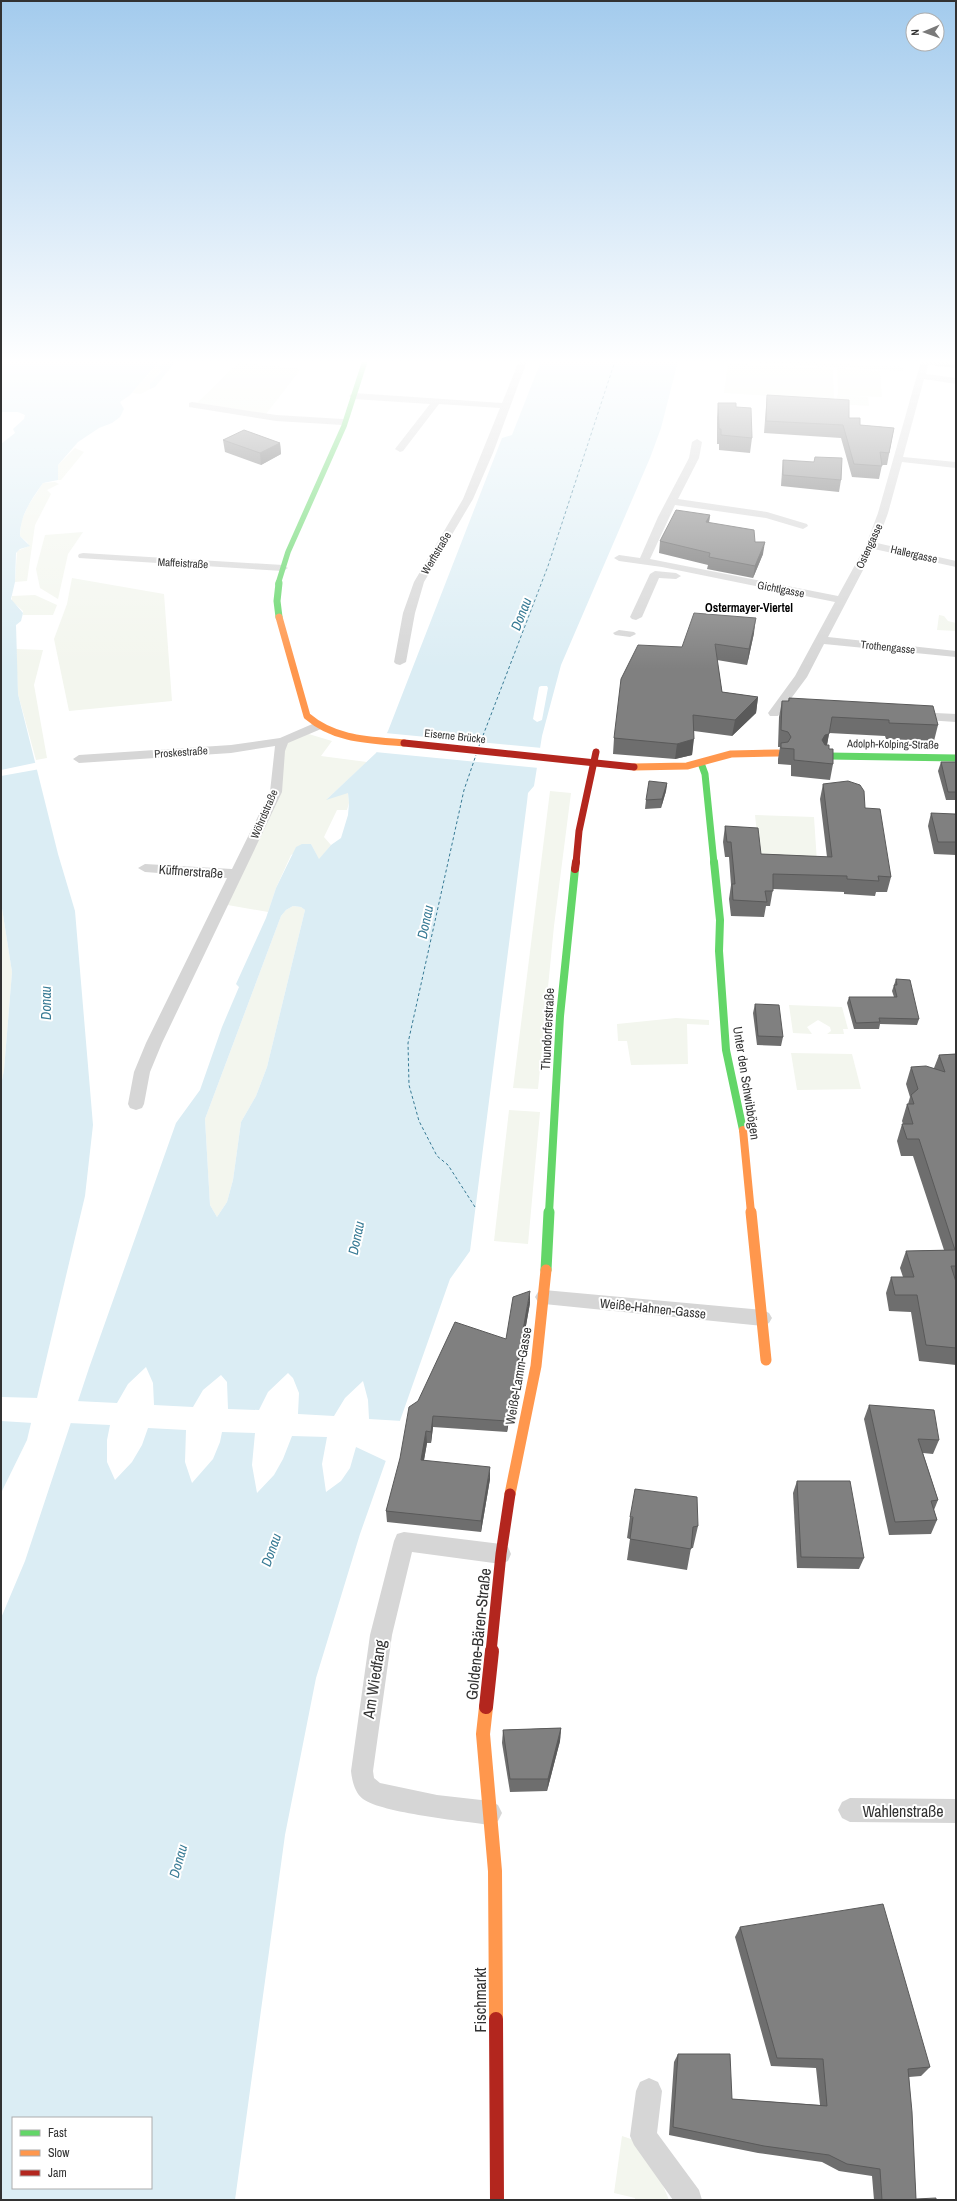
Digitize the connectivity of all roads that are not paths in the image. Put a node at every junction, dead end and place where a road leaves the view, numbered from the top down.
1 (327, 464) edge
2 (483, 464) edge
3 (691, 464) edge
4 (897, 464) edge
5 (944, 464) edge
6 (956, 465) edge
7 (671, 501) junction
8 (803, 526) dead end
9 (871, 545) junction
10 (83, 556) dead end
11 (619, 558) dead end
12 (644, 561) junction
13 (956, 564) edge
14 (283, 568) junction
15 (722, 577) junction
16 (842, 600) junction
17 (636, 617) dead end
18 (821, 640) junction
19 (956, 654) edge
20 (400, 662) dead end
21 (774, 714) dead end
22 (902, 715) edge
23 (953, 718) edge
24 (317, 726) junction
25 (283, 741) junction
26 (596, 752) dead end
27 (778, 753) dead end
28 (829, 756) edge
29 (956, 758) edge
30 (79, 759) dead end
31 (593, 763) junction
32 (701, 763) junction
33 (145, 868) dead end
34 (237, 874) junction
35 (136, 1104) dead end
36 (544, 1297) junction
37 (763, 1318) junction
38 (766, 1360) dead end
39 (515, 1458) joint
40 (501, 1554) junction
41 (850, 1810) dead end
42 (956, 1811) edge
43 (490, 1813) junction
44 (649, 2090) dead end
45 (497, 2200) edge
46 (689, 2200) edge

1 - 14 street
2 - 20 street, Werftstraße
3 - 7 street
4 - 9 street, Ostengasse
5 - 6 street
7 - 8 street
7 - 12 street
9 - 13 street, Hallergasse
9 - 16 street, Ostengasse
10 - 14 street, Maffeistraße
11 - 12 street, Gichtlgasse
12 - 15 street, Gichtlgasse
14 - 24 street
15 - 16 street, Gichtlgasse
15 - 17 street, Gichtlgasse
16 - 18 street, Ostengasse
18 - 19 street, Trothengasse
18 - 21 street, Ostengasse
22 - 23 street
24 - 25 street
24 - 31 street, Eiserne Brücke
25 - 30 street, Proskestraße
25 - 34 street, Wöhrdstraße
26 - 31 street, Thundorferstraße
27 - 32 street, Eiserne Brücke
28 - 29 street, Adolph-Kolping-Straße
31 - 32 street, Eiserne Brücke
31 - 36 street, Thundorferstraße
32 - 37 street, Unter den Schwibbögen
33 - 34 street, Küffnerstraße
34 - 35 street, Wöhrdstraße
36 - 37 street, Weiße-Hahnen-Gasse
36 - 39 street, Weiße-Lamm-Gasse
37 - 38 street, Unter den Schwibbögen
39 - 40 street, Goldene-Bären-Straße
40 - 43 street, Goldene-Bären-Straße
40 - 43 street, Am Wiedfang
41 - 42 street, Wahlenstraße
43 - 45 street, Fischmarkt
44 - 46 street

